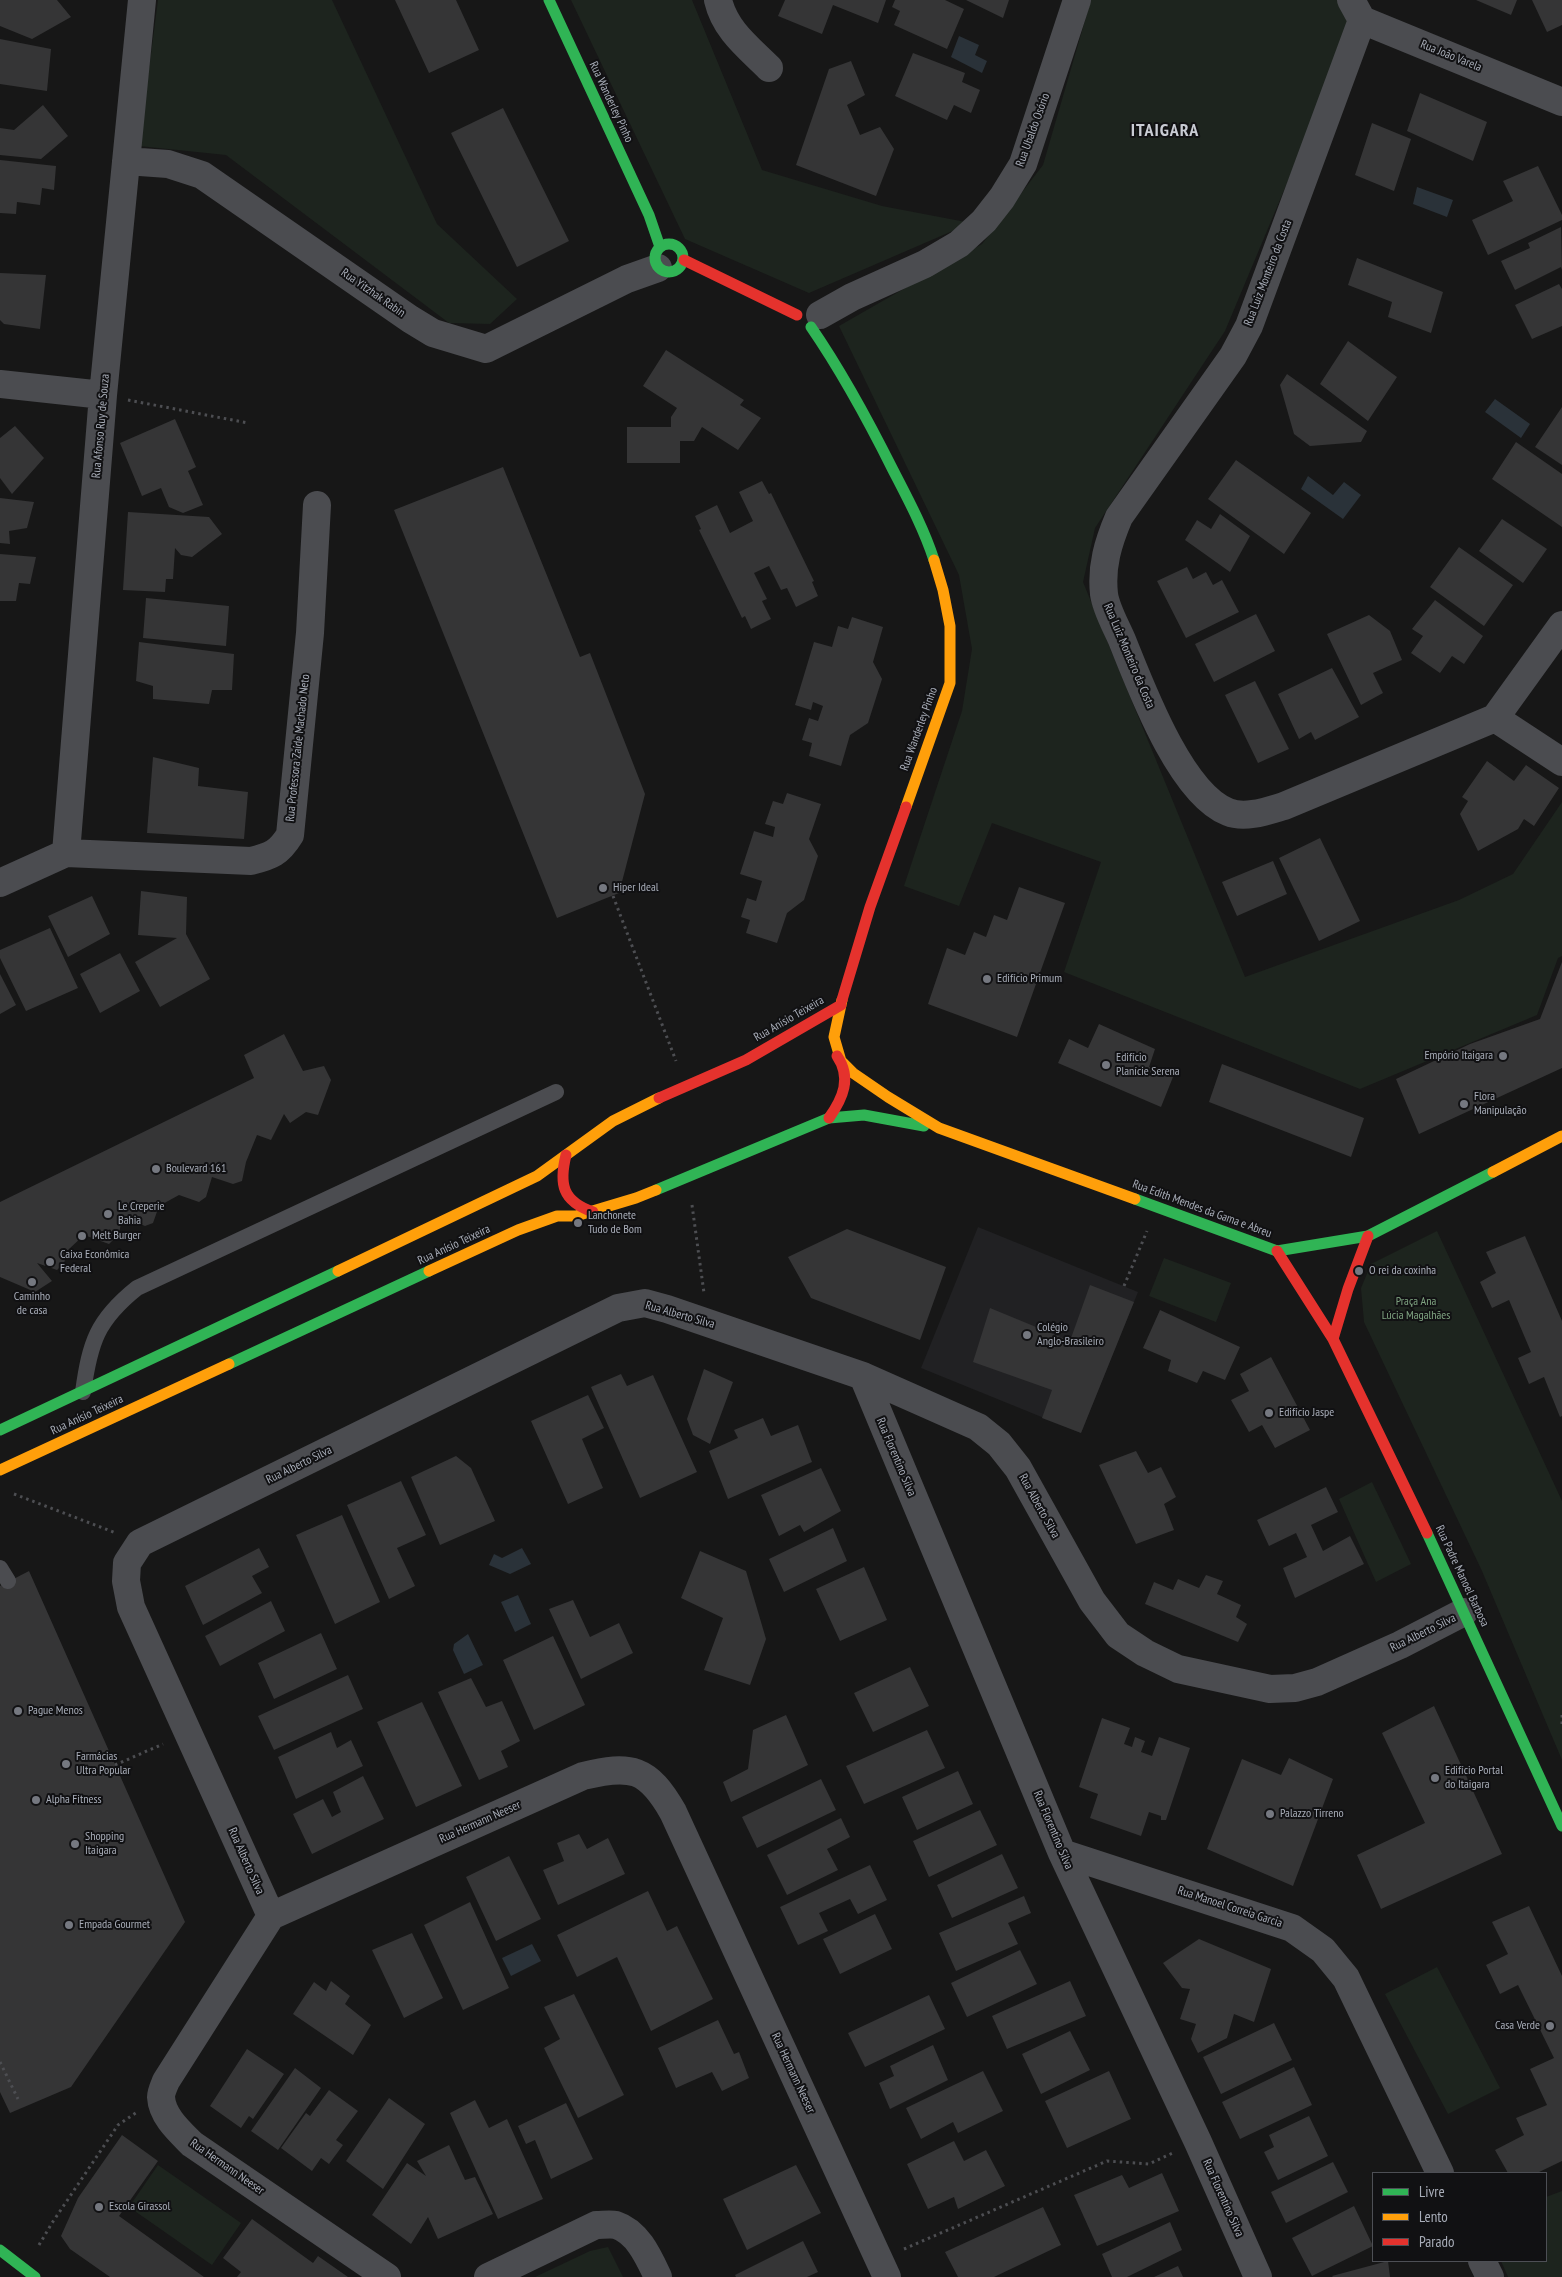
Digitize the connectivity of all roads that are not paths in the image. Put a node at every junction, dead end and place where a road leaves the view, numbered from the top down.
1 (142, 0) edge
2 (549, 0) edge
3 (718, 0) edge
4 (1077, 0) edge
5 (1356, 10) edge
6 (769, 68) dead end
7 (1562, 102) edge
8 (126, 161) junction
9 (667, 258) junction
10 (810, 313) junction
11 (0, 384) edge
12 (103, 395) junction
13 (317, 505) dead end
14 (1562, 625) edge
15 (1495, 718) junction
16 (1562, 762) edge
17 (66, 853) junction
18 (0, 883) edge
19 (842, 1005) junction
20 (787, 1038) junction
21 (803, 1038) dead end
22 (822, 1045) dead end
23 (841, 1061) junction
24 (556, 1092) dead end
25 (830, 1118) junction
26 (939, 1128) junction
27 (1562, 1136) edge
28 (566, 1155) junction
29 (594, 1212) junction
30 (1368, 1236) junction
31 (1277, 1251) junction
32 (1333, 1339) junction
33 (863, 1376) junction
34 (82, 1392) junction
35 (0, 1430) edge
36 (0, 1470) edge
37 (1464, 1612) junction
38 (1562, 1826) edge
39 (1062, 1853) junction
40 (271, 1916) junction
41 (1440, 2172) edge
42 (0, 2250) edge
43 (1482, 2262) edge
44 (36, 2277) edge
45 (387, 2277) edge
46 (488, 2277) edge
47 (658, 2277) edge
48 (887, 2277) edge
49 (1258, 2277) edge
50 (1490, 2277) edge

1 - 8 street, Rua Afonso Ruy de Souza
2 - 9 street, Rua Wanderley Pinho
3 - 6 street
4 - 10 street, Rua Ubaldo Osório
5 - 7 street, Rua João Varela
5 - 15 street, Rua Luiz Monteiro da Costa
8 - 9 street, Rua Yitzhak Rabin
8 - 12 street, Rua Afonso Ruy de Souza
9 - 10 street
10 - 19 street, Rua Wanderley Pinho
11 - 12 street
12 - 17 street, Rua Afonso Ruy de Souza
13 - 17 street, Rua Professora Zaíde Machado Neto
14 - 15 street
15 - 16 street
17 - 18 street, Rua Professora Zaíde Machado Neto
19 - 20 street, Rua Anísio Teixeira
19 - 23 street, Rua Wanderley Pinho
20 - 21 street
20 - 28 street, Rua Anísio Teixeira
22 - 23 street
23 - 25 street, Rua Wanderley Pinho
23 - 26 street
24 - 34 lane
25 - 26 street, Rua Anísio Teixeira
25 - 29 street, Rua Anísio Teixeira
26 - 31 street, Rua Edith Mendes da Gama e Abreu
27 - 30 street, Rua Edith Mendes da Gama e Abreu
28 - 29 street
28 - 34 street, Rua Anísio Teixeira
29 - 36 street, Rua Anísio Teixeira
30 - 31 street, Rua Edith Mendes da Gama e Abreu
30 - 32 street
31 - 32 street, Rua Padre Manoel Barbosa
32 - 37 street, Rua Padre Manoel Barbosa
33 - 37 street, Rua Alberto Silva
33 - 39 street, Rua Florentino Silva
33 - 40 street, Rua Alberto Silva
34 - 35 street, Rua Anísio Teixeira
37 - 38 street, Rua Padre Manoel Barbosa
39 - 41 street, Rua Manoel Correia Garcia
39 - 49 street, Rua Florentino Silva
40 - 45 street, Rua Hermann Neeser
40 - 48 street, Rua Hermann Neeser
42 - 44 street
43 - 50 street
46 - 47 street

